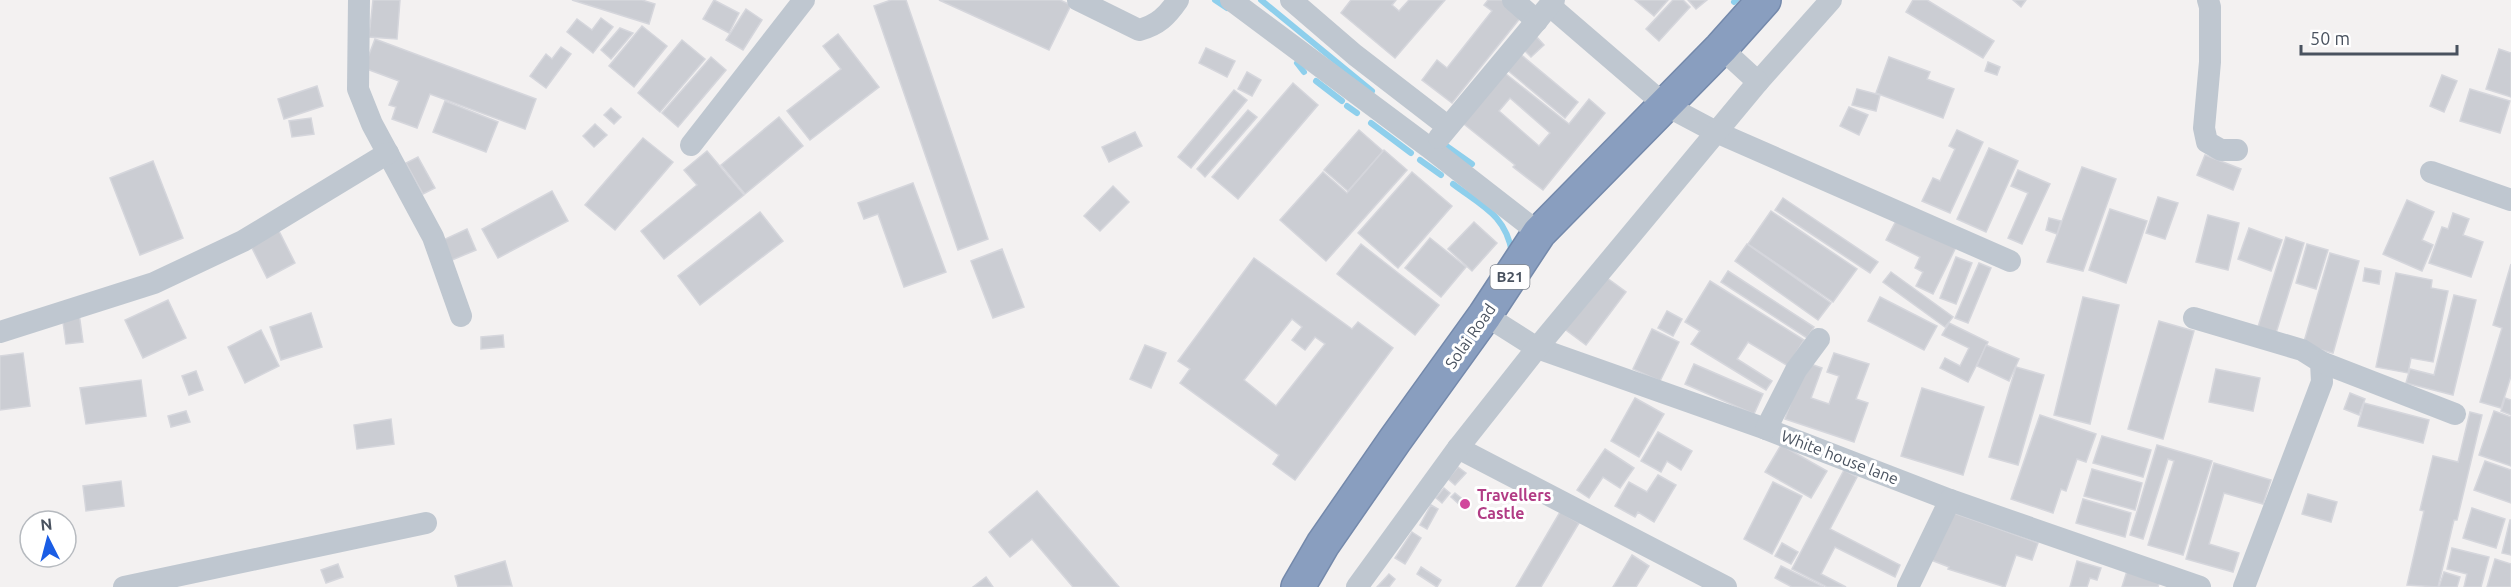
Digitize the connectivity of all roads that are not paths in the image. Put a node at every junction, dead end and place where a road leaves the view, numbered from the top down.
1 (359, 0) edge
2 (804, 0) edge
3 (1078, 0) edge
4 (1178, 0) edge
5 (1231, 0) edge
6 (1291, 0) edge
7 (1513, 0) edge
8 (1764, 0) edge
9 (1831, 0) edge
10 (2208, 0) edge
11 (1547, 9) edge
12 (1720, 48) junction
13 (1758, 82) junction
14 (1665, 105) junction
15 (1447, 126) junction
16 (1716, 132) junction
17 (691, 145) dead end
18 (1431, 148) junction
19 (2237, 150) dead end
20 (388, 153) junction
21 (2431, 172) dead end
22 (2511, 200) edge
23 (1539, 233) junction
24 (2010, 261) dead end
25 (1485, 315) junction
26 (461, 316) dead end
27 (2194, 318) dead end
28 (0, 332) edge
29 (1819, 339) dead end
30 (1537, 348) junction
31 (2320, 362) junction
32 (2455, 414) dead end
33 (1766, 429) junction
34 (1458, 448) junction
35 (1950, 500) junction
36 (426, 523) dead end
37 (124, 587) edge
38 (1298, 587) edge
39 (1356, 587) edge
40 (1726, 587) edge
41 (1908, 587) edge
42 (2200, 587) edge
43 (2244, 587) edge

1 - 20 street
2 - 17 street
3 - 4 street
5 - 18 street
6 - 15 street
7 - 11 street
8 - 12 highway, Solai Road / B21
9 - 13 street
10 - 19 street
11 - 14 street
11 - 15 street
12 - 13 street
12 - 14 highway, Solai Road / B21
13 - 16 street
14 - 16 street
14 - 23 highway, Solai Road / B21
15 - 18 street
16 - 24 street
16 - 30 street
18 - 23 street
20 - 26 street
20 - 28 street
21 - 22 street
23 - 25 highway, Solai Road / B21
25 - 30 street, White house lane
25 - 38 highway, Solai Road / B21
27 - 31 street
29 - 33 street
30 - 33 street, White house lane
30 - 34 street
31 - 32 street
31 - 43 street
33 - 35 street, White house lane
34 - 39 street
34 - 40 street
35 - 41 street
35 - 42 street, White house lane
36 - 37 street

